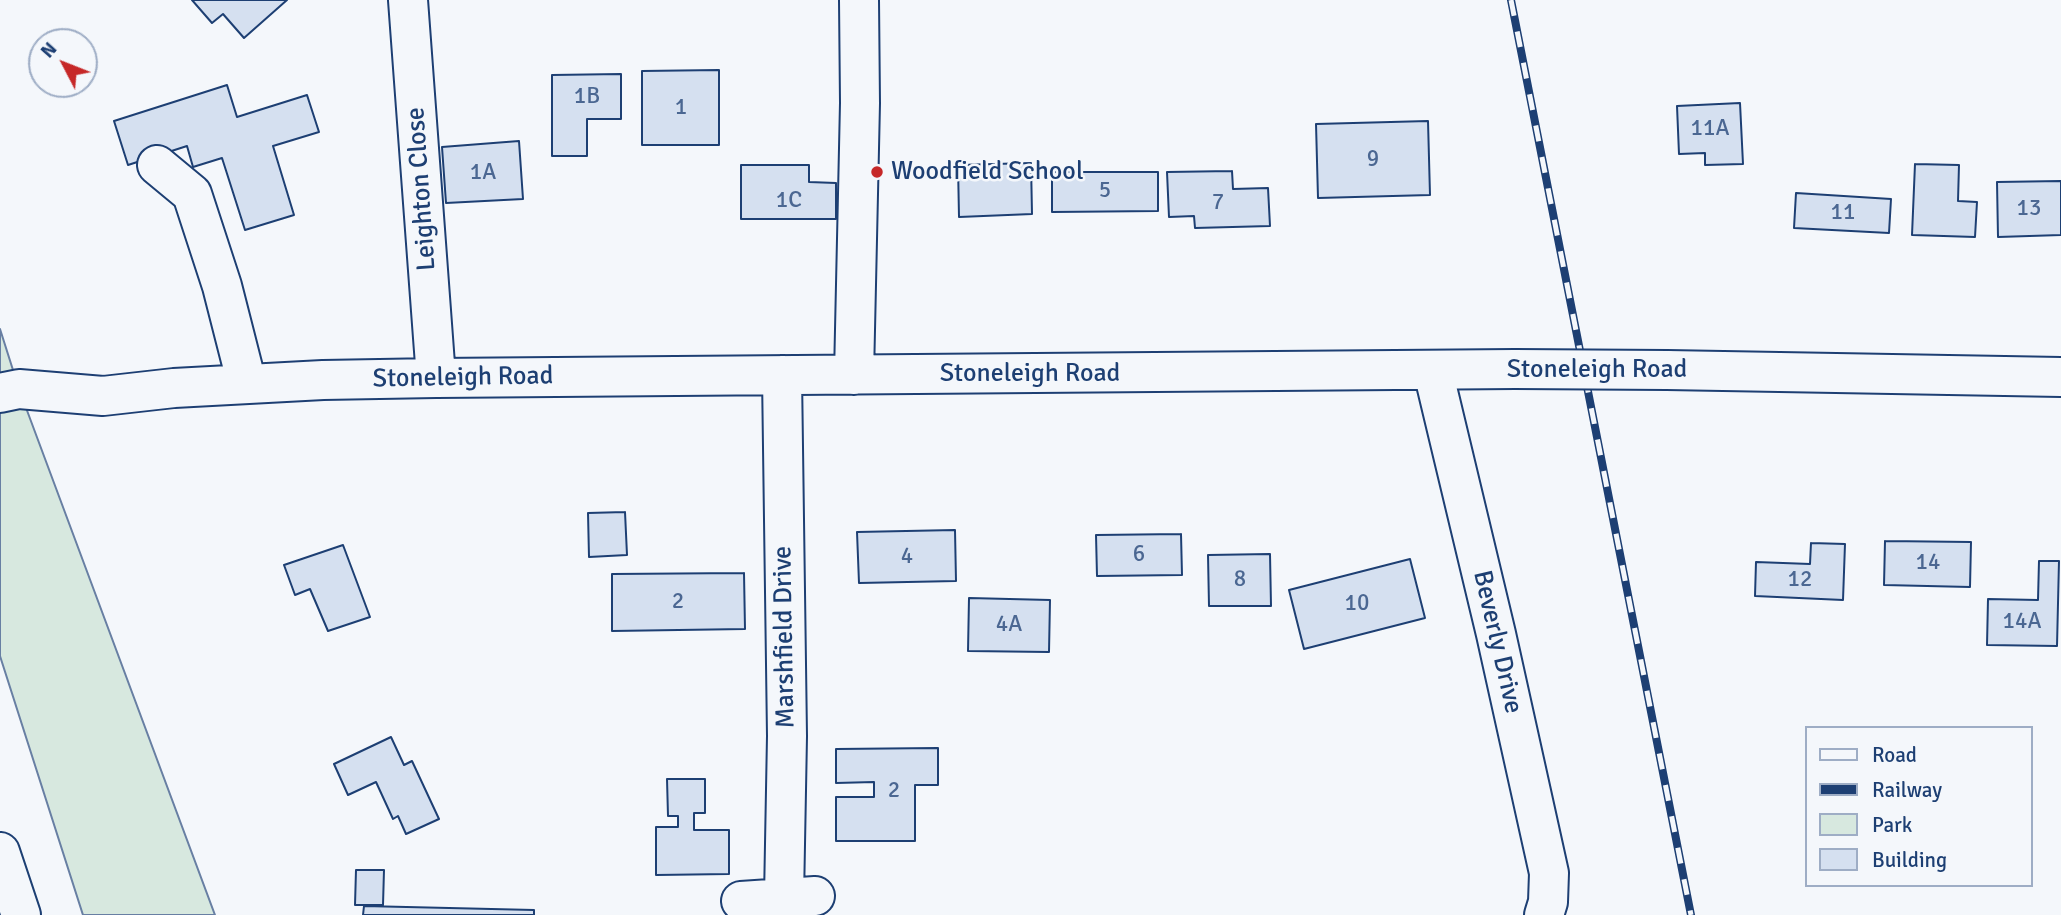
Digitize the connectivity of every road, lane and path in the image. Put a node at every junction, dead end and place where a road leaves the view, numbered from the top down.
1 (408, 0) edge
2 (859, 0) edge
3 (158, 165) dead end
4 (1433, 371) junction
5 (782, 375) junction
6 (855, 375) junction
7 (436, 377) junction
8 (2061, 377) edge
9 (247, 384) junction
10 (0, 393) edge
11 (0, 852) edge
12 (741, 901) dead end
13 (21, 915) edge
14 (1544, 915) edge

1 - 7 street, Leighton Close
2 - 6 street
3 - 9 street
4 - 6 street, Stoneleigh Road
4 - 8 street, Stoneleigh Road, bridge
4 - 14 street, Beverly Drive
5 - 6 street, Stoneleigh Road
5 - 7 street, Stoneleigh Road
5 - 12 street, Marshfield Drive
7 - 9 street, Stoneleigh Road
9 - 10 street, Stoneleigh Road
11 - 13 street

